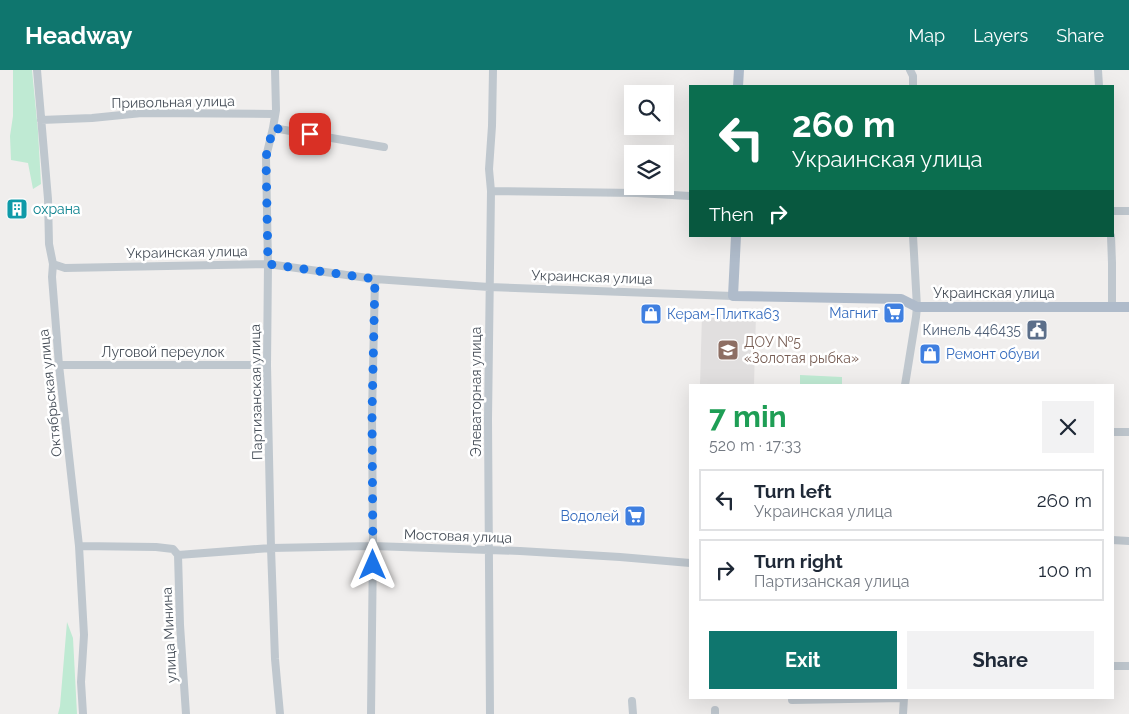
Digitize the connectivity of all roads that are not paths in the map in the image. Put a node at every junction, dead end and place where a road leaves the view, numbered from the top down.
1 (37, 70) edge
2 (275, 70) edge
3 (493, 70) edge
4 (739, 70) edge
5 (910, 70) edge
6 (1098, 70) edge
7 (738, 85) edge
8 (913, 85) edge
9 (1099, 85) edge
10 (276, 114) junction
11 (41, 120) junction
12 (273, 128) junction
13 (384, 147) dead end
14 (491, 191) junction
15 (689, 196) edge
16 (1114, 211) edge
17 (1129, 211) edge
18 (736, 237) edge
19 (913, 237) edge
20 (1111, 237) edge
21 (53, 264) junction
22 (268, 264) junction
23 (375, 279) junction
24 (489, 287) junction
25 (733, 296) junction
26 (917, 307) junction
27 (1112, 307) junction
28 (1129, 307) edge
29 (59, 365) junction
30 (267, 365) junction
31 (905, 384) edge
32 (1114, 432) edge
33 (1129, 432) edge
34 (1114, 540) edge
35 (1129, 541) edge
36 (79, 546) junction
37 (373, 546) junction
38 (271, 548) junction
39 (489, 550) junction
40 (178, 555) junction
41 (689, 562) edge
42 (1114, 666) edge
43 (1129, 666) edge
44 (848, 699) edge
45 (904, 699) edge
46 (792, 700) dead end
47 (632, 701) dead end
48 (83, 714) edge
49 (186, 714) edge
50 (280, 714) edge
51 (371, 714) edge
52 (490, 714) edge
53 (633, 714) edge
54 (903, 714) edge

1 - 11 street, Октябрьская улица
2 - 10 street, Партизанская улица
3 - 14 street, Элеваторная улица
4 - 7 main road
5 - 8 street
6 - 9 street
10 - 11 street, Привольная улица
10 - 12 street, Партизанская улица
11 - 21 street, Октябрьская улица
12 - 13 street
12 - 22 street, Партизанская улица
14 - 15 street
14 - 24 street, Элеваторная улица
16 - 17 street
18 - 25 main road
19 - 26 street
20 - 27 street
21 - 22 street, Украинская улица
21 - 29 street, Октябрьская улица
22 - 23 street, Украинская улица
22 - 30 street, Партизанская улица
23 - 24 street, Украинская улица
23 - 37 street
24 - 25 street, Украинская улица
24 - 39 street, Элеваторная улица
25 - 26 main road, Украинская улица
26 - 27 main road, Украинская улица
26 - 31 street
27 - 28 main road, Украинская улица
29 - 30 street, Луговой переулок
29 - 36 street, Октябрьская улица
30 - 38 street, Партизанская улица
32 - 33 street
34 - 35 street
36 - 40 street, Мостовая улица
36 - 48 street, Октябрьская улица
37 - 38 street, Мостовая улица
37 - 39 street, Мостовая улица
37 - 51 street
38 - 40 street, Мостовая улица
38 - 50 street, Партизанская улица
39 - 41 street, Мостовая улица
39 - 52 street, Элеваторная улица
40 - 49 street, улица Минина
42 - 43 street
44 - 46 street
45 - 54 street
47 - 53 street

